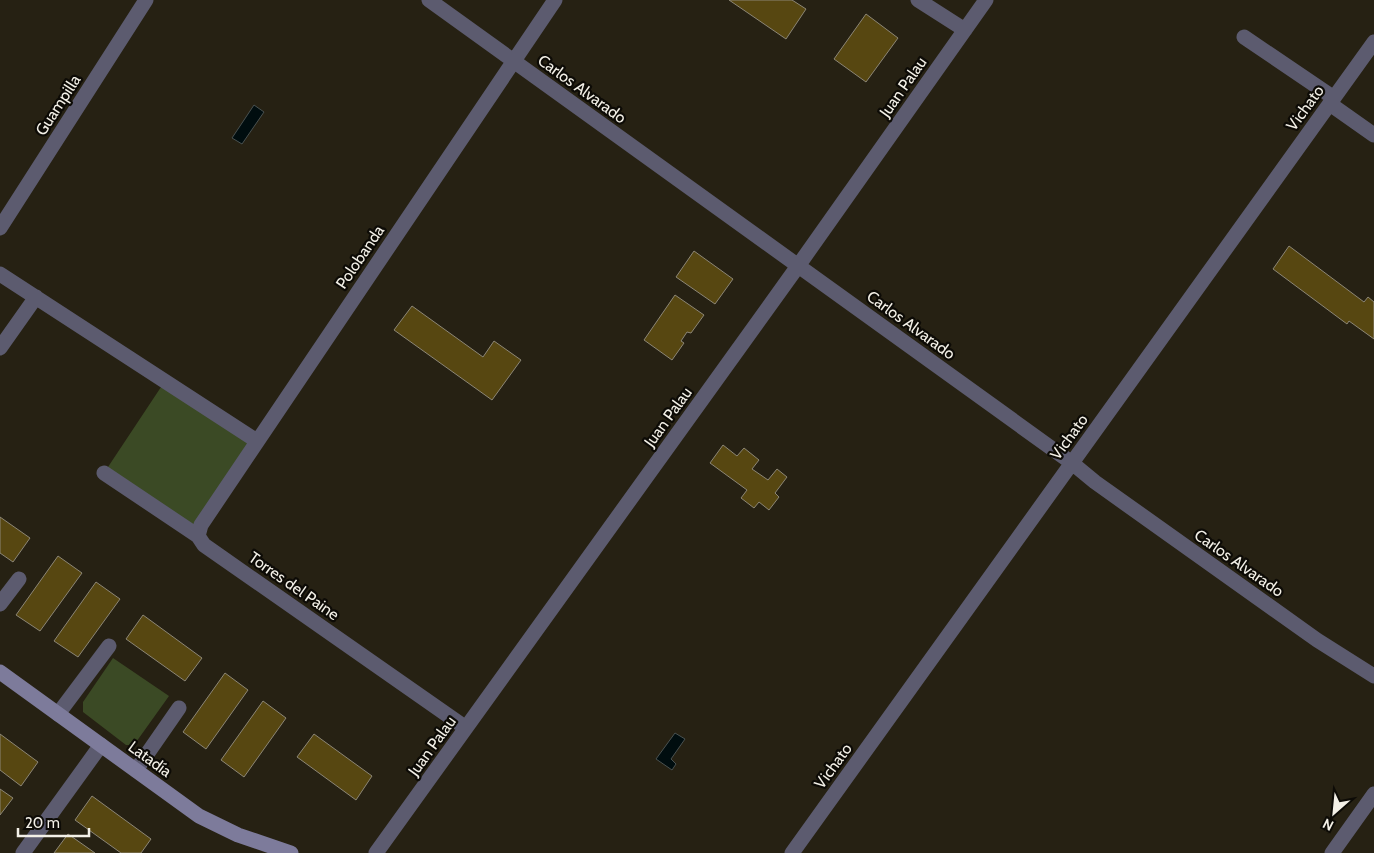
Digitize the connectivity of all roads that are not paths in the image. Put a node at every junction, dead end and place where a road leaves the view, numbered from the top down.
1 (146, 0) edge
2 (429, 0) edge
3 (555, 0) edge
4 (918, 0) edge
5 (986, 0) edge
6 (965, 30) junction
7 (1244, 36) dead end
8 (1374, 42) edge
9 (513, 61) junction
10 (1332, 101) junction
11 (1374, 135) edge
12 (0, 228) edge
13 (798, 266) junction
14 (0, 274) edge
15 (36, 297) junction
16 (0, 348) edge
17 (257, 442) junction
18 (1072, 463) junction
19 (104, 472) dead end
20 (198, 536) junction
21 (19, 579) dead end
22 (0, 604) edge
23 (109, 646) dead end
24 (0, 672) edge
25 (1374, 676) edge
26 (180, 708) dead end
27 (58, 714) junction
28 (466, 728) junction
29 (101, 745) junction
30 (136, 770) junction
31 (1374, 794) edge
32 (23, 853) edge
33 (291, 853) edge
34 (376, 853) edge
35 (792, 853) edge
36 (1332, 853) edge

1 - 12 street, Guampilla
2 - 9 street, Carlos Alvarado
3 - 9 street, Polobanda
4 - 6 street
5 - 6 street, Juan Palau
6 - 13 street, Juan Palau
7 - 10 street
8 - 10 street, Vichato
9 - 13 street, Carlos Alvarado
9 - 17 street, Polobanda
10 - 11 street
10 - 18 street, Vichato
13 - 18 street, Carlos Alvarado
13 - 28 street, Juan Palau
14 - 15 street
15 - 16 street
15 - 17 street
17 - 20 street, Polobanda
18 - 25 street, Carlos Alvarado
18 - 35 street, Vichato
19 - 20 street, Torres del Paine
20 - 28 street, Torres del Paine
21 - 22 street
23 - 27 street
24 - 27 street, Latadía
26 - 30 street
27 - 29 street, Latadía
28 - 34 street, Juan Palau
29 - 30 street, Latadía
29 - 32 street
30 - 33 street, Latadía
31 - 36 street

